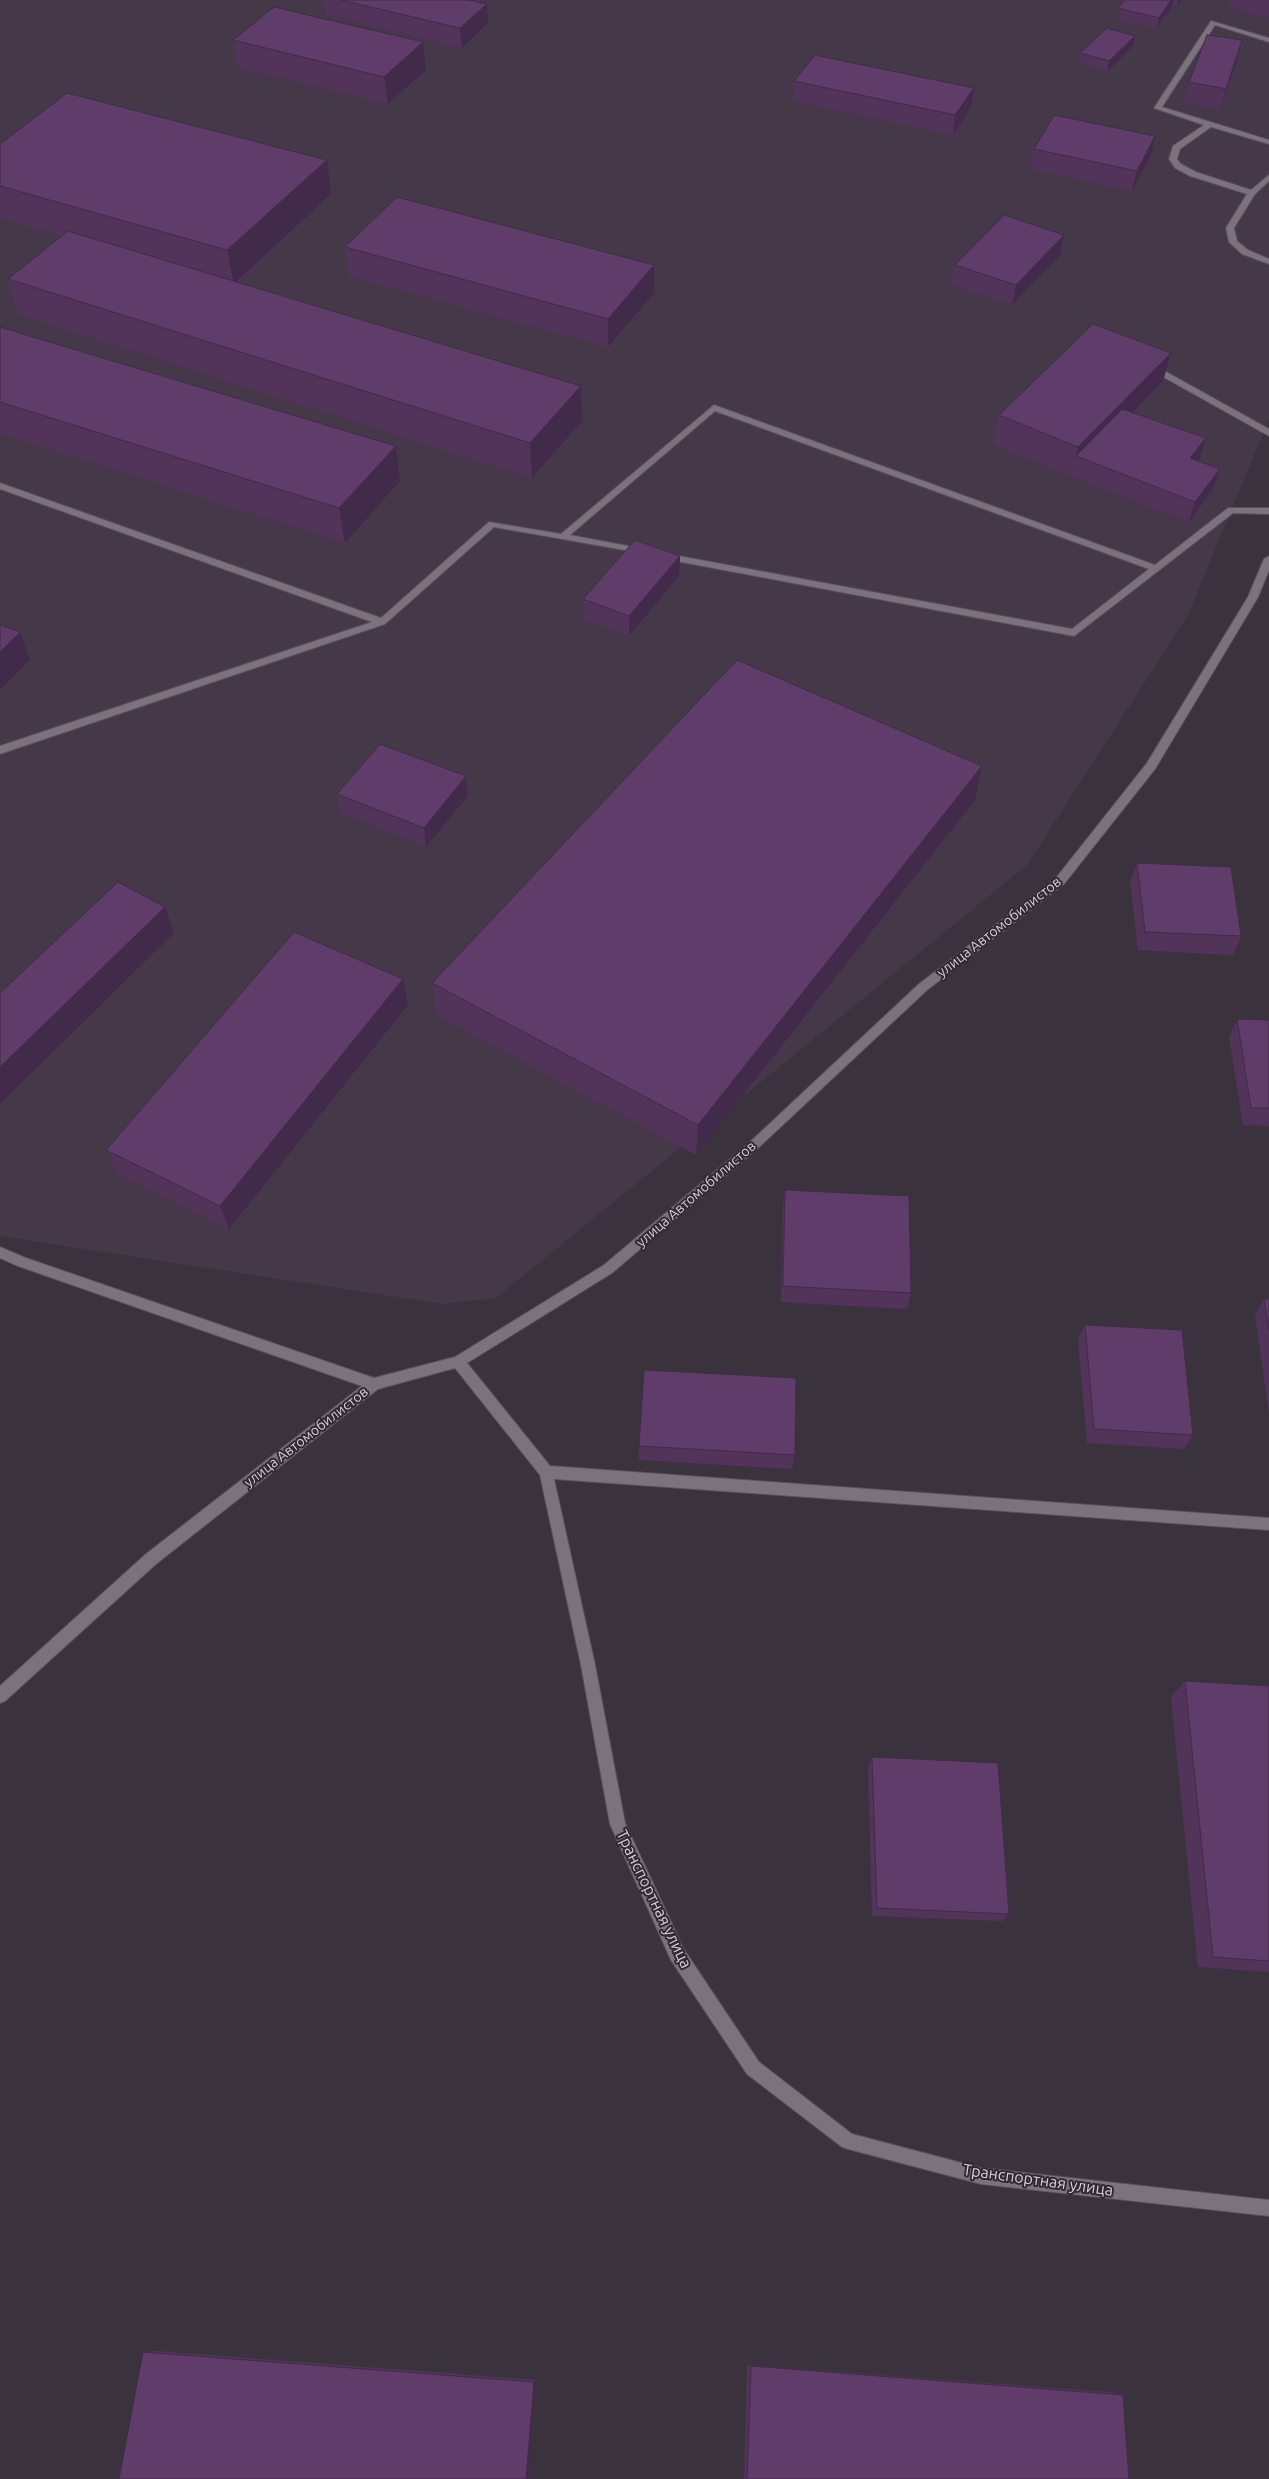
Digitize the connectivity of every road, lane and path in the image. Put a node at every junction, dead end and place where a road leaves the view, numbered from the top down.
1 (1269, 40) edge
2 (1210, 124) junction
3 (1269, 142) edge
4 (1269, 177) edge
5 (1252, 193) junction
6 (1269, 262) edge
7 (1144, 363) edge
8 (1269, 433) edge
9 (0, 486) edge
10 (1269, 512) edge
11 (563, 537) junction
12 (1269, 559) edge
13 (1157, 569) junction
14 (382, 622) junction
15 (0, 750) edge
16 (0, 1252) edge
17 (458, 1362) junction
18 (374, 1384) junction
19 (546, 1472) junction
20 (1269, 1524) edge
21 (0, 1696) edge
22 (1269, 2208) edge

1 - 2 street
2 - 3 street
2 - 5 street
4 - 5 street
5 - 6 street
7 - 8 street
9 - 14 street
10 - 13 street
11 - 13 street
11 - 13 street
11 - 14 street
12 - 17 street, улица Автомобилистов
14 - 15 street
16 - 18 street
17 - 18 street, улица Автомобилистов
17 - 19 street
18 - 21 street, улица Автомобилистов
19 - 20 street
19 - 22 street, Транспортная улица

